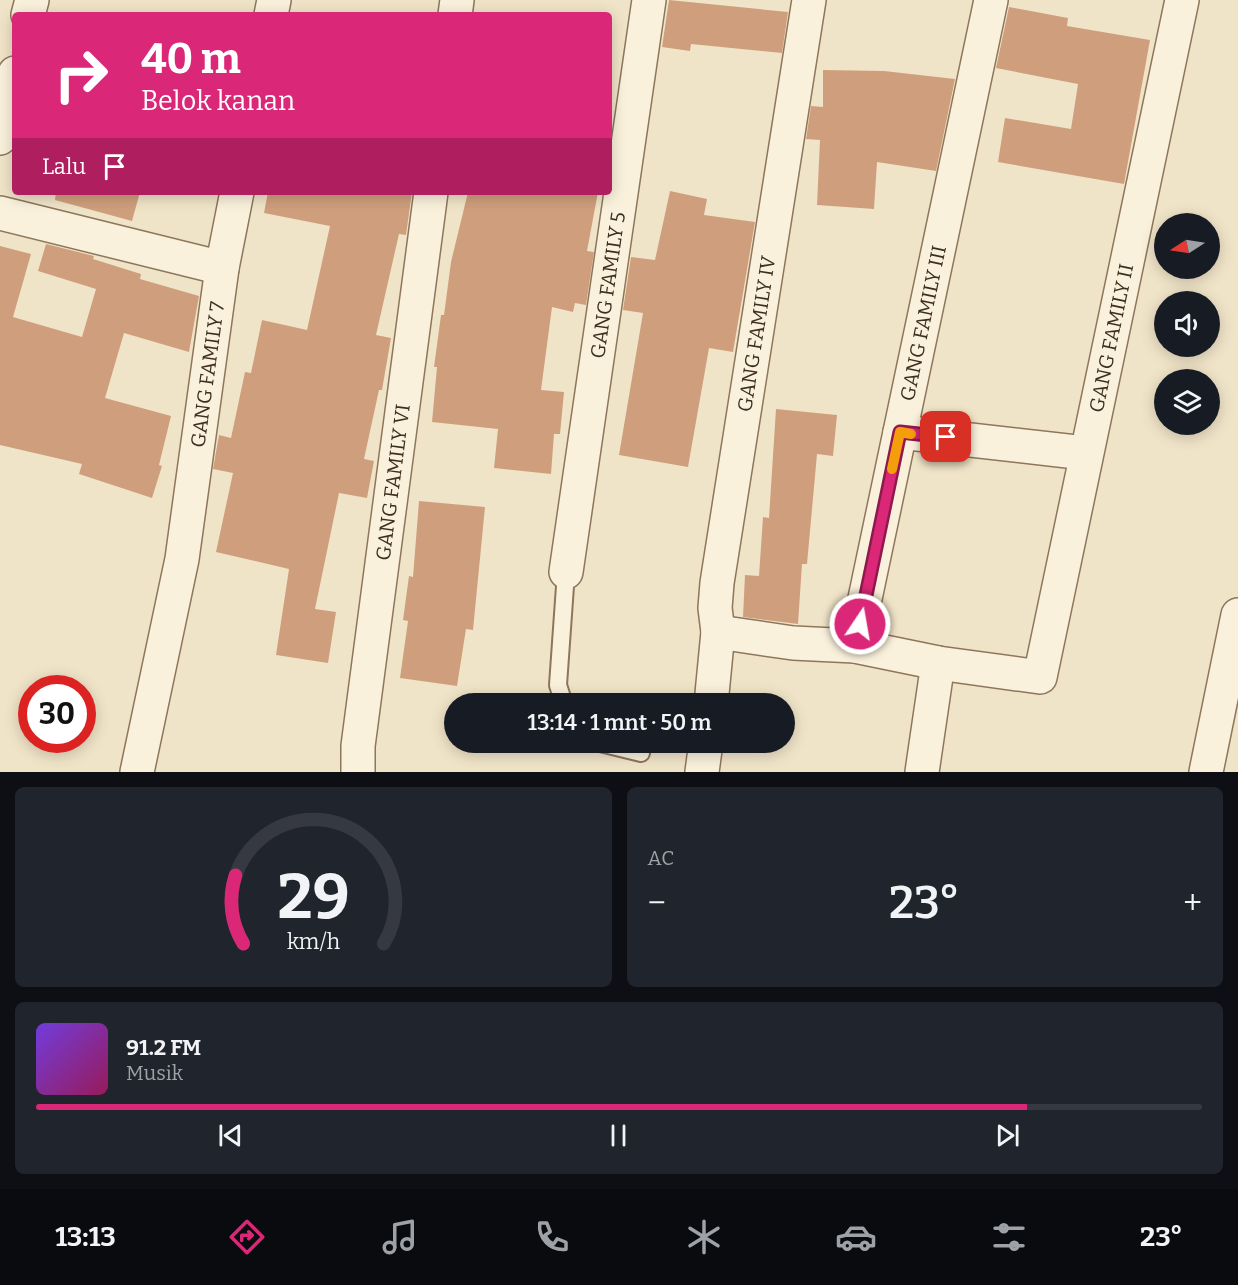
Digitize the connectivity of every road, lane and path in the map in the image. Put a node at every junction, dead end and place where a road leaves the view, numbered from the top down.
1 (649, 0) edge
2 (809, 0) edge
3 (991, 0) edge
4 (1182, 0) edge
5 (12, 86) edge
6 (0, 138) edge
7 (236, 195) edge
8 (431, 195) edge
9 (0, 213) edge
10 (222, 268) junction
11 (900, 432) junction
12 (1085, 453) junction
13 (567, 572) joint
14 (1238, 615) edge
15 (718, 632) junction
16 (855, 646) junction
17 (938, 663) junction
18 (561, 693) edge
19 (712, 693) edge
20 (705, 753) edge
21 (137, 772) edge
22 (358, 772) edge
23 (702, 772) edge
24 (922, 772) edge
25 (1206, 772) edge

1 - 13 street, GANG FAMILY 5
2 - 15 street, GANG FAMILY IV
3 - 11 street, GANG FAMILY III
4 - 12 street, GANG FAMILY II
5 - 6 street
7 - 10 street, GANG FAMILY 7
8 - 22 street, GANG FAMILY VI
9 - 10 street
10 - 21 street, GANG FAMILY 7
11 - 12 street
11 - 16 street, GANG FAMILY III
12 - 17 street, GANG FAMILY II
13 - 18 lane
14 - 25 street
15 - 16 street
15 - 19 street, GANG FAMILY IV
16 - 17 street
17 - 24 street
20 - 23 street

